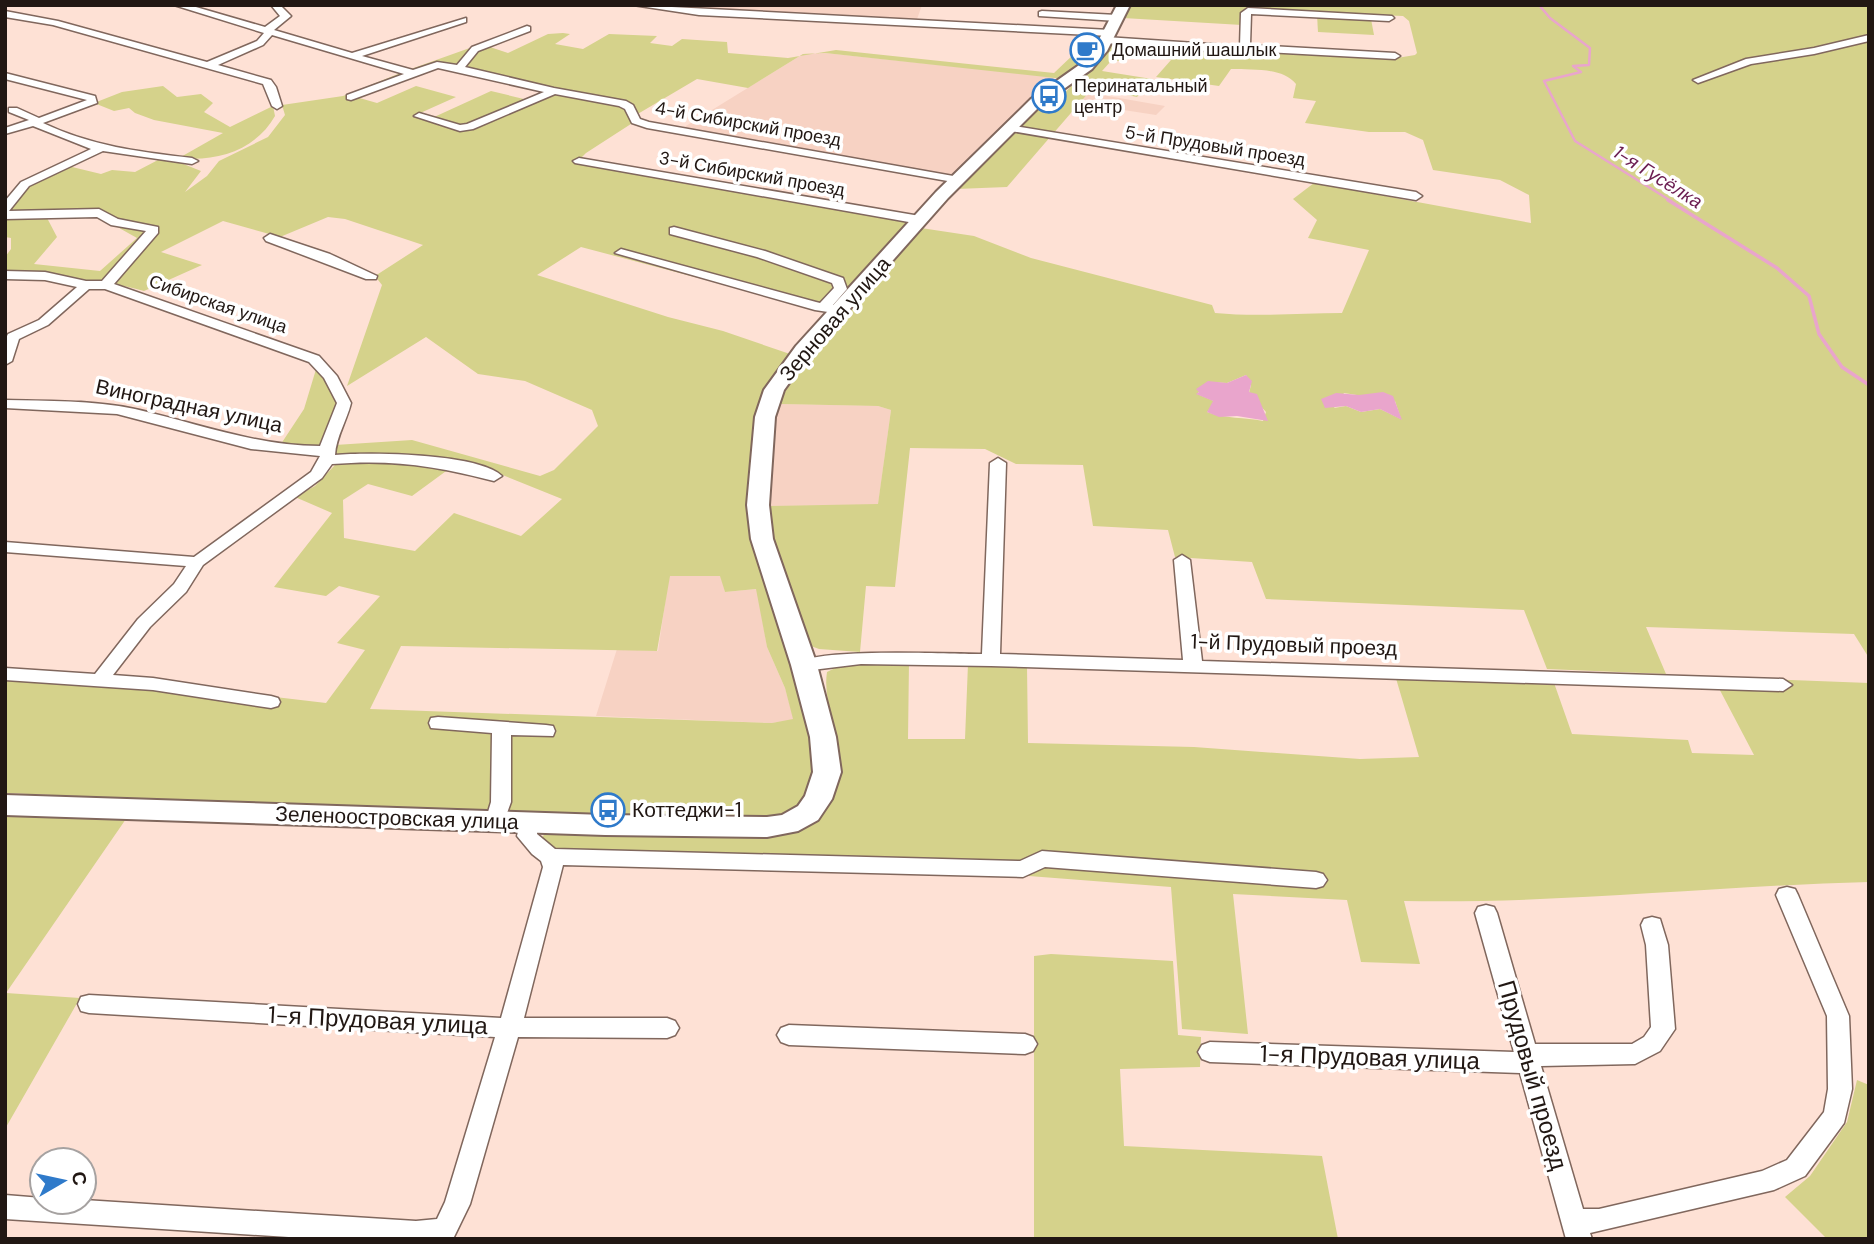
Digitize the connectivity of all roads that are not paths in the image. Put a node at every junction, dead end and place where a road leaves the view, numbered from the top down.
1 (178, 5) edge
2 (275, 5) edge
3 (638, 5) edge
4 (929, 12) dead end
5 (1121, 12) edge
6 (1042, 13) dead end
7 (5, 14) edge
8 (1389, 18) dead end
9 (463, 20) dead end
10 (925, 24) junction
11 (268, 29) junction
12 (527, 29) dead end
13 (1108, 36) junction
14 (1869, 38) edge
15 (1245, 48) junction
16 (354, 55) junction
17 (1395, 56) dead end
18 (211, 64) junction
19 (458, 68) junction
20 (411, 73) junction
21 (5, 76) edge
22 (1699, 80) dead end
23 (554, 91) junction
24 (351, 97) dead end
25 (277, 106) dead end
26 (13, 110) dead end
27 (419, 116) dead end
28 (35, 123) junction
29 (1009, 128) junction
30 (5, 131) edge
31 (98, 150) junction
32 (192, 161) dead end
33 (579, 161) dead end
34 (959, 180) junction
35 (1416, 196) dead end
36 (5, 209) edge
37 (5, 215) edge
38 (920, 220) junction
39 (674, 232) dead end
40 (270, 238) dead end
41 (621, 253) dead end
42 (5, 275) edge
43 (371, 276) dead end
44 (86, 285) junction
45 (106, 285) junction
46 (832, 309) junction
47 (9, 337) edge
48 (5, 361) edge
49 (5, 404) edge
50 (327, 456) junction
51 (998, 463) dead end
52 (494, 476) dead end
53 (5, 547) edge
54 (1182, 560) dead end
55 (197, 562) junction
56 (991, 660) junction
57 (804, 665) junction
58 (1194, 665) junction
59 (5, 674) edge
60 (99, 681) junction
61 (1783, 685) dead end
62 (271, 702) dead end
63 (438, 723) dead end
64 (502, 728) junction
65 (546, 731) dead end
66 (5, 805) edge
67 (495, 822) junction
68 (528, 823) junction
69 (788, 824) joint
70 (551, 857) junction
71 (1316, 880) dead end
72 (1787, 895) dead end
73 (1486, 913) dead end
74 (1652, 925) dead end
75 (89, 1004) dead end
76 (510, 1026) junction
77 (667, 1028) dead end
78 (789, 1035) dead end
79 (1025, 1044) dead end
80 (1210, 1052) dead end
81 (1529, 1058) junction
82 (5, 1207) edge
83 (1576, 1230) edge
84 (442, 1234) edge

1 - 11 street
2 - 11 street
3 - 10 street
4 - 10 street
5 - 6 street
5 - 13 street, Зерновая улица
7 - 18 street
8 - 15 street
9 - 16 street
10 - 13 street
11 - 16 street
11 - 18 street
12 - 19 street
13 - 15 street
13 - 29 street, Зерновая улица
14 - 22 street
15 - 17 street
16 - 20 street
18 - 25 street
19 - 20 street, 4-й Сибирский проезд
19 - 23 street, 4-й Сибирский проезд
20 - 24 street, 4-й Сибирский проезд
21 - 28 street
23 - 27 street
23 - 34 street, 4-й Сибирский проезд
26 - 28 street
28 - 30 street
28 - 31 street
29 - 34 street, Зерновая улица
29 - 35 street, 5-й Прудовый проезд
31 - 32 street
31 - 36 street
33 - 38 street, 3-й Сибирский проезд
34 - 38 street, Зерновая улица
37 - 45 street
38 - 46 street, Зерновая улица
39 - 46 street
40 - 43 street
41 - 46 street
42 - 44 street, Сибирская улица
44 - 45 street, Сибирская улица
44 - 47 street
45 - 50 street, Сибирская улица
46 - 57 street, Зерновая улица
47 - 48 street
49 - 50 street, Виноградная улица
50 - 52 street, Виноградная улица
50 - 55 street
51 - 56 street
53 - 55 street
54 - 58 street
55 - 60 street
56 - 57 street, 1-й Прудовый проезд
56 - 58 street, 1-й Прудовый проезд
57 - 69 street, Зерновая улица
58 - 61 street, 1-й Прудовый проезд
59 - 60 street
60 - 62 street
63 - 64 street
64 - 65 street
64 - 67 street
66 - 67 street, Зеленоостровская улица
67 - 68 street, Зеленоостровская улица
68 - 69 street, Зеленоостровская улица
68 - 70 street
70 - 71 street
70 - 76 street
72 - 83 street
73 - 81 street, Прудовый проезд
74 - 81 street, 1-я Прудовая улица
75 - 76 street, 1-я Прудовая улица
76 - 77 street, 1-я Прудовая улица
76 - 84 street
78 - 79 street
80 - 81 street, 1-я Прудовая улица
81 - 83 street, Прудовый проезд
82 - 84 street

